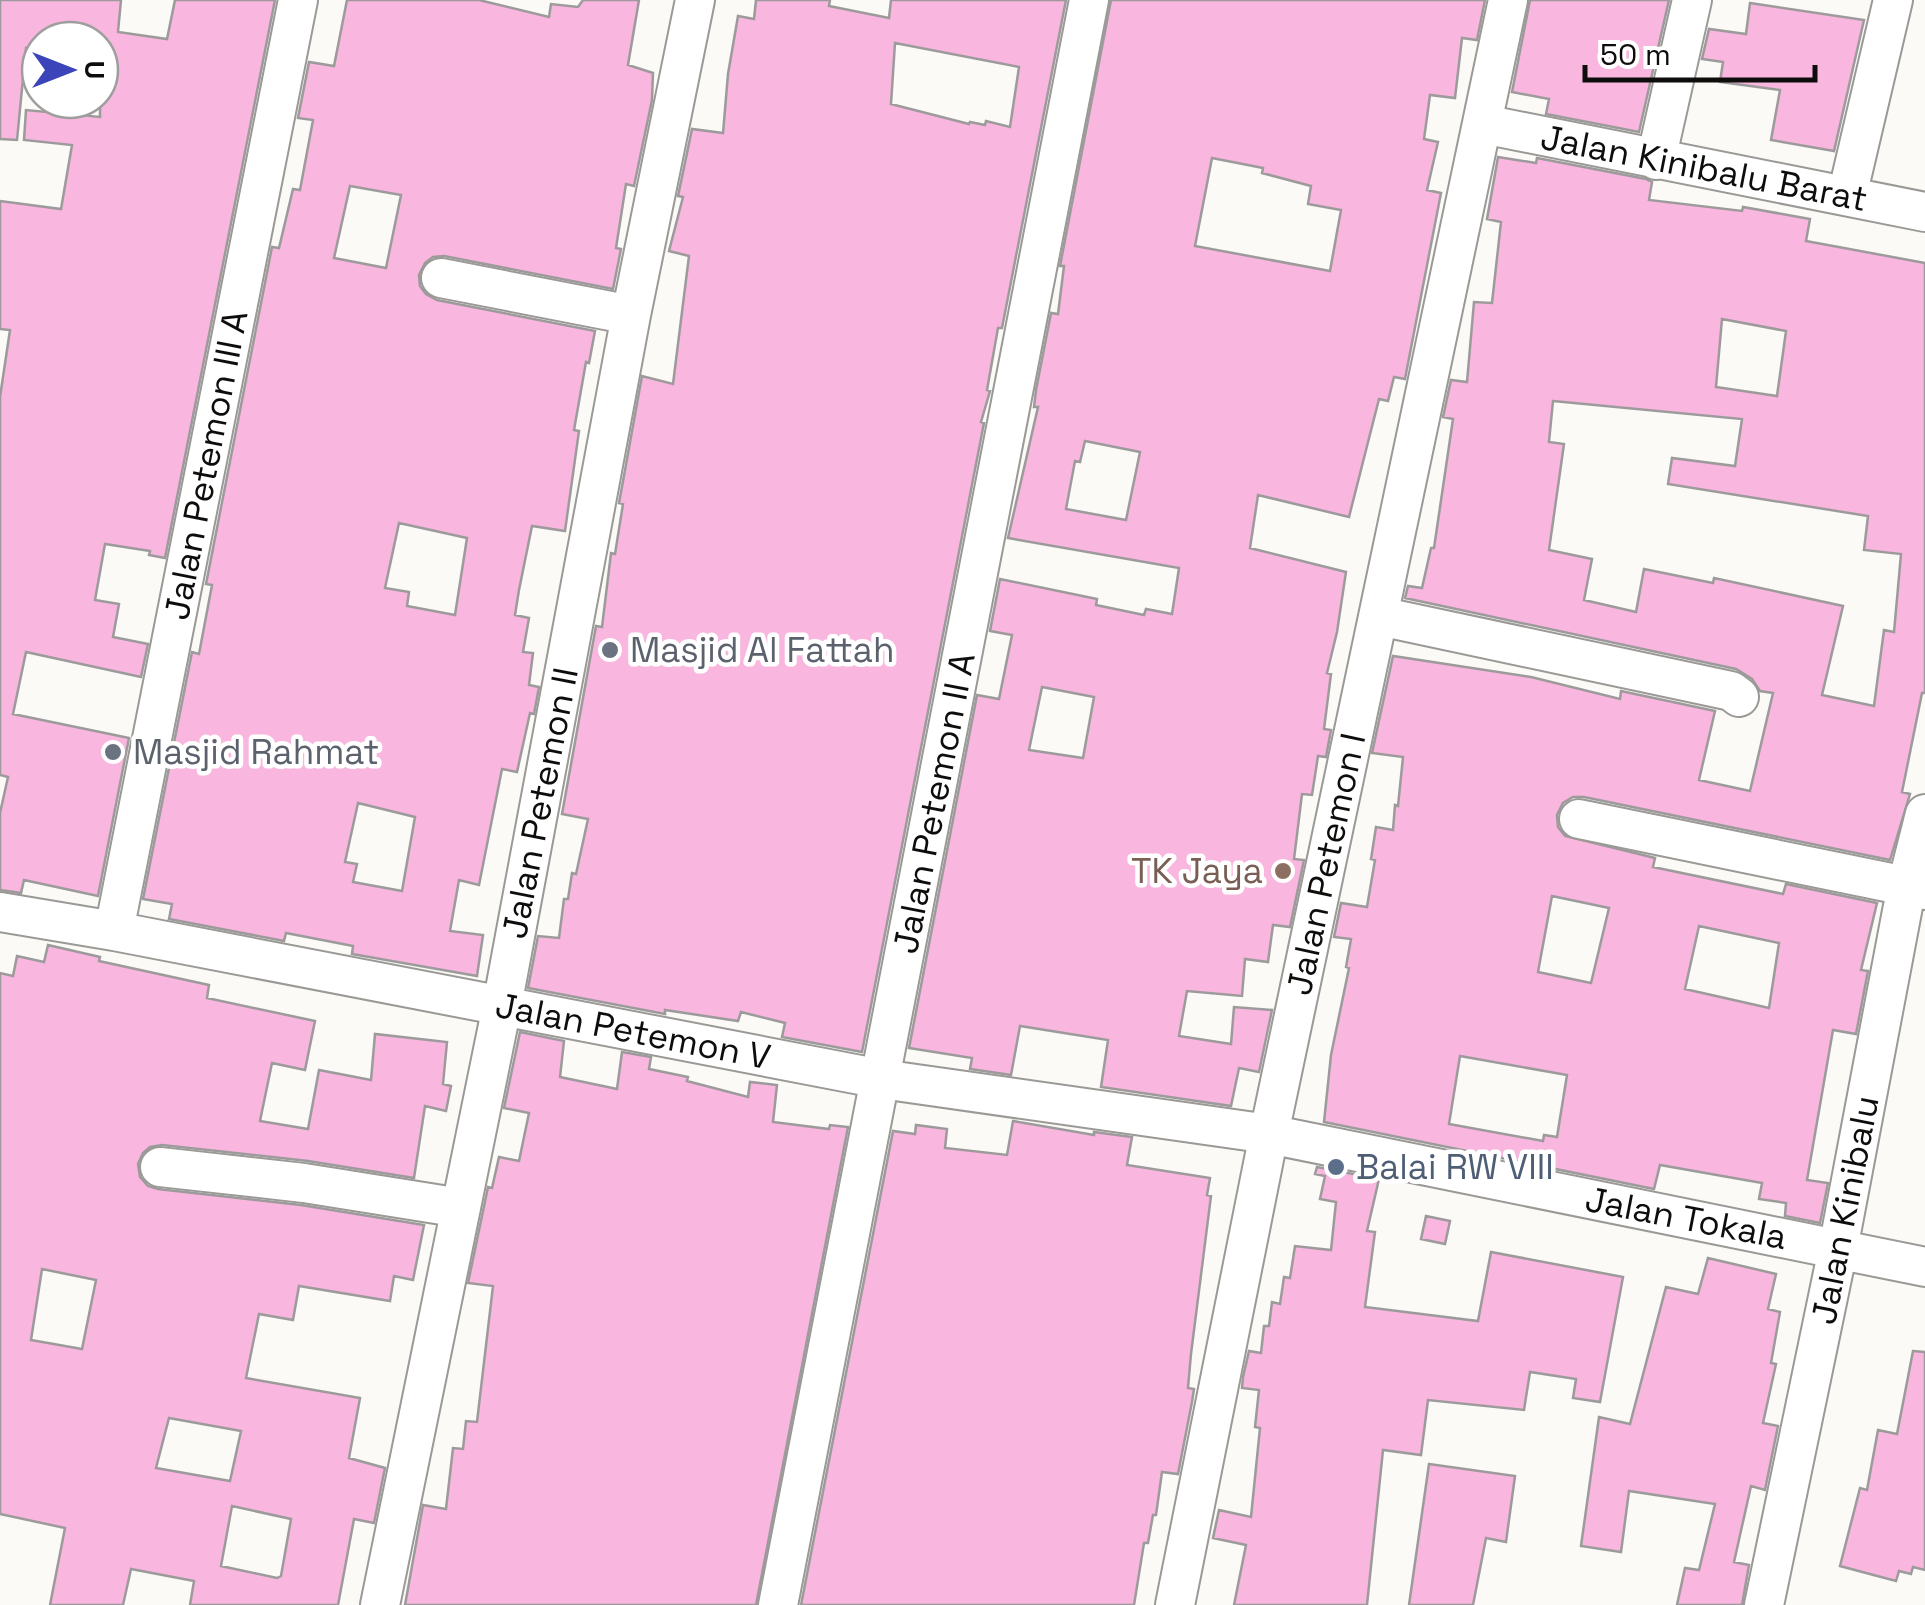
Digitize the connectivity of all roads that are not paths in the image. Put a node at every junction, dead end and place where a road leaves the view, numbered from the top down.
1 (298, 0) edge
2 (695, 0) edge
3 (1089, 0) edge
4 (1508, 0) edge
5 (1692, 0) edge
6 (1893, 0) edge
7 (1483, 124) junction
8 (1656, 160) junction
9 (1847, 196) junction
10 (1925, 212) edge
11 (440, 278) dead end
12 (631, 315) junction
13 (1379, 616) junction
14 (1739, 696) dead end
15 (1925, 814) edge
16 (1579, 819) dead end
17 (1916, 887) edge
18 (0, 912) edge
19 (114, 931) junction
20 (502, 1006) junction
21 (881, 1079) junction
22 (1269, 1134) junction
23 (160, 1167) dead end
24 (461, 1208) junction
25 (1838, 1248) junction
26 (1925, 1268) edge
27 (380, 1605) edge
28 (778, 1605) edge
29 (1175, 1605) edge
30 (1764, 1605) edge

1 - 19 street, Jalan Petemon III A
2 - 12 street, Jalan Petemon II
3 - 21 street, Jalan Petemon II A
4 - 7 street, Jalan Petemon I
5 - 8 street
6 - 9 street
7 - 8 street, Jalan Kinibalu Barat
7 - 13 street, Jalan Petemon I
8 - 9 street, Jalan Kinibalu Barat
9 - 10 street, Jalan Kinibalu Barat
11 - 12 street
12 - 20 street, Jalan Petemon II
13 - 14 street
13 - 22 street, Jalan Petemon I
15 - 17 street, Jalan Kinibalu
16 - 17 street
17 - 25 street, Jalan Kinibalu
18 - 19 street, Jalan Petemon V
19 - 20 street, Jalan Petemon V
20 - 21 street, Jalan Petemon V
20 - 24 street, Jalan Petemon II
21 - 22 street, Jalan Petemon V
21 - 28 street, Jalan Petemon II A
22 - 25 street, Jalan Tokala
22 - 29 street, Jalan Petemon I
23 - 24 street
24 - 27 street, Jalan Petemon II
25 - 26 street, Jalan Tokala
25 - 30 street, Jalan Kinibalu

